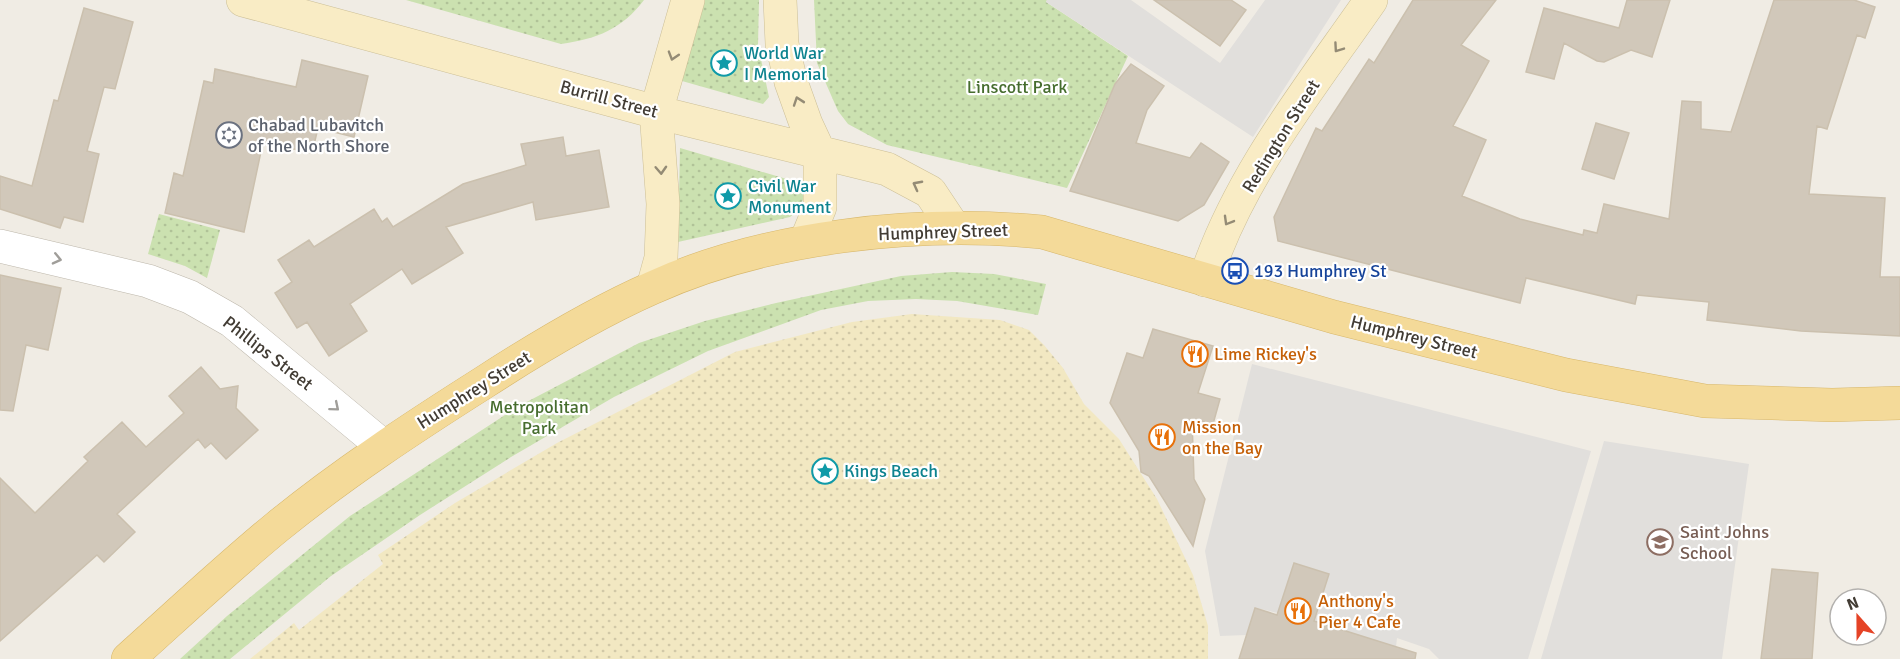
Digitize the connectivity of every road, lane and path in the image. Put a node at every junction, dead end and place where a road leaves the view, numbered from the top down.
1 (243, 0) edge
2 (688, 0) edge
3 (780, 0) edge
4 (1371, 0) edge
5 (656, 112) junction
6 (820, 154) junction
7 (954, 228) junction
8 (806, 241) junction
9 (0, 246) edge
10 (1205, 280) junction
11 (653, 287) junction
12 (1900, 403) edge
13 (384, 447) junction
14 (128, 659) edge

1 - 5 street, Burrill Street
2 -> 5 street
6 -> 3 street
4 -> 10 street, Redington Street
5 - 6 street, Burrill Street
5 -> 11 street
7 -> 6 street, Burrill Street
6 - 8 street
7 - 8 main road, Humphrey Street
7 - 10 main road, Humphrey Street
8 - 11 main road, Humphrey Street
9 -> 13 street, Phillips Street
10 - 12 main road, Humphrey Street
11 - 13 main road, Humphrey Street
13 - 14 main road, Humphrey Street

